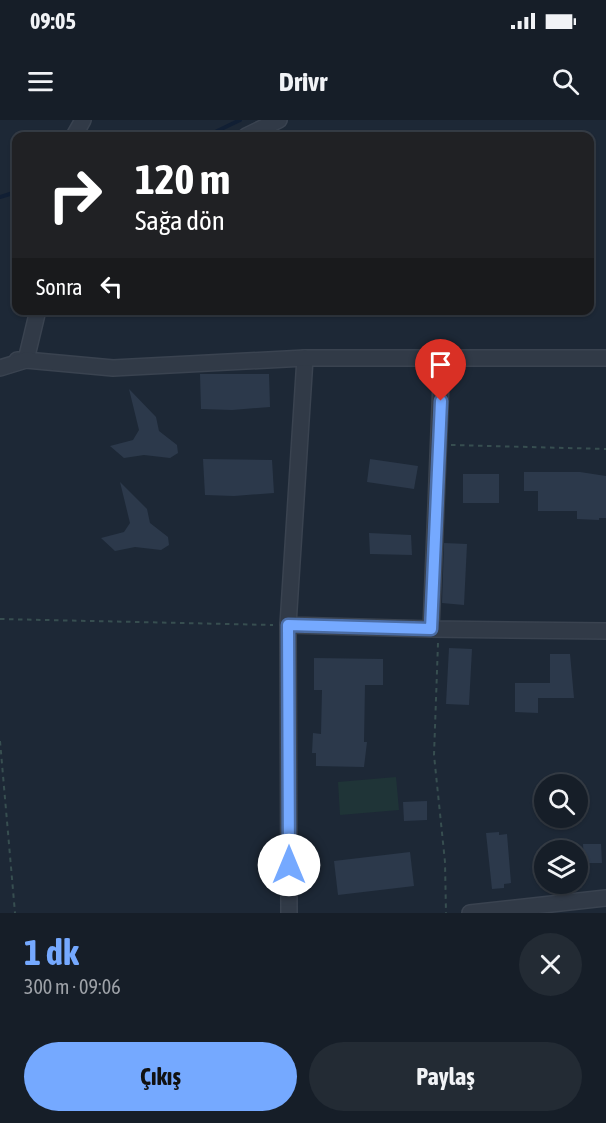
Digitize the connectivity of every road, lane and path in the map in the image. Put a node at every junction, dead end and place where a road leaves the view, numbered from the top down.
1 (279, 120) edge
2 (254, 132) edge
3 (37, 315) edge
4 (442, 357) junction
5 (305, 358) junction
6 (606, 358) edge
7 (0, 360) edge
8 (26, 360) junction
9 (0, 368) edge
10 (439, 444) junction
11 (606, 449) edge
12 (0, 619) edge
13 (288, 625) junction
14 (434, 630) junction
15 (606, 631) edge
16 (0, 741) edge
17 (606, 898) edge
18 (15, 913) edge
19 (289, 913) edge
20 (446, 913) edge
21 (470, 913) edge

1 - 2 street
3 - 8 street
4 - 5 street
4 - 6 street
4 - 10 street
5 - 8 street
5 - 13 street
7 - 8 street
8 - 9 street
10 - 11 path
10 - 14 street
12 - 13 path
13 - 14 street
13 - 19 street
14 - 15 street
14 - 20 path
16 - 18 path
17 - 21 street

